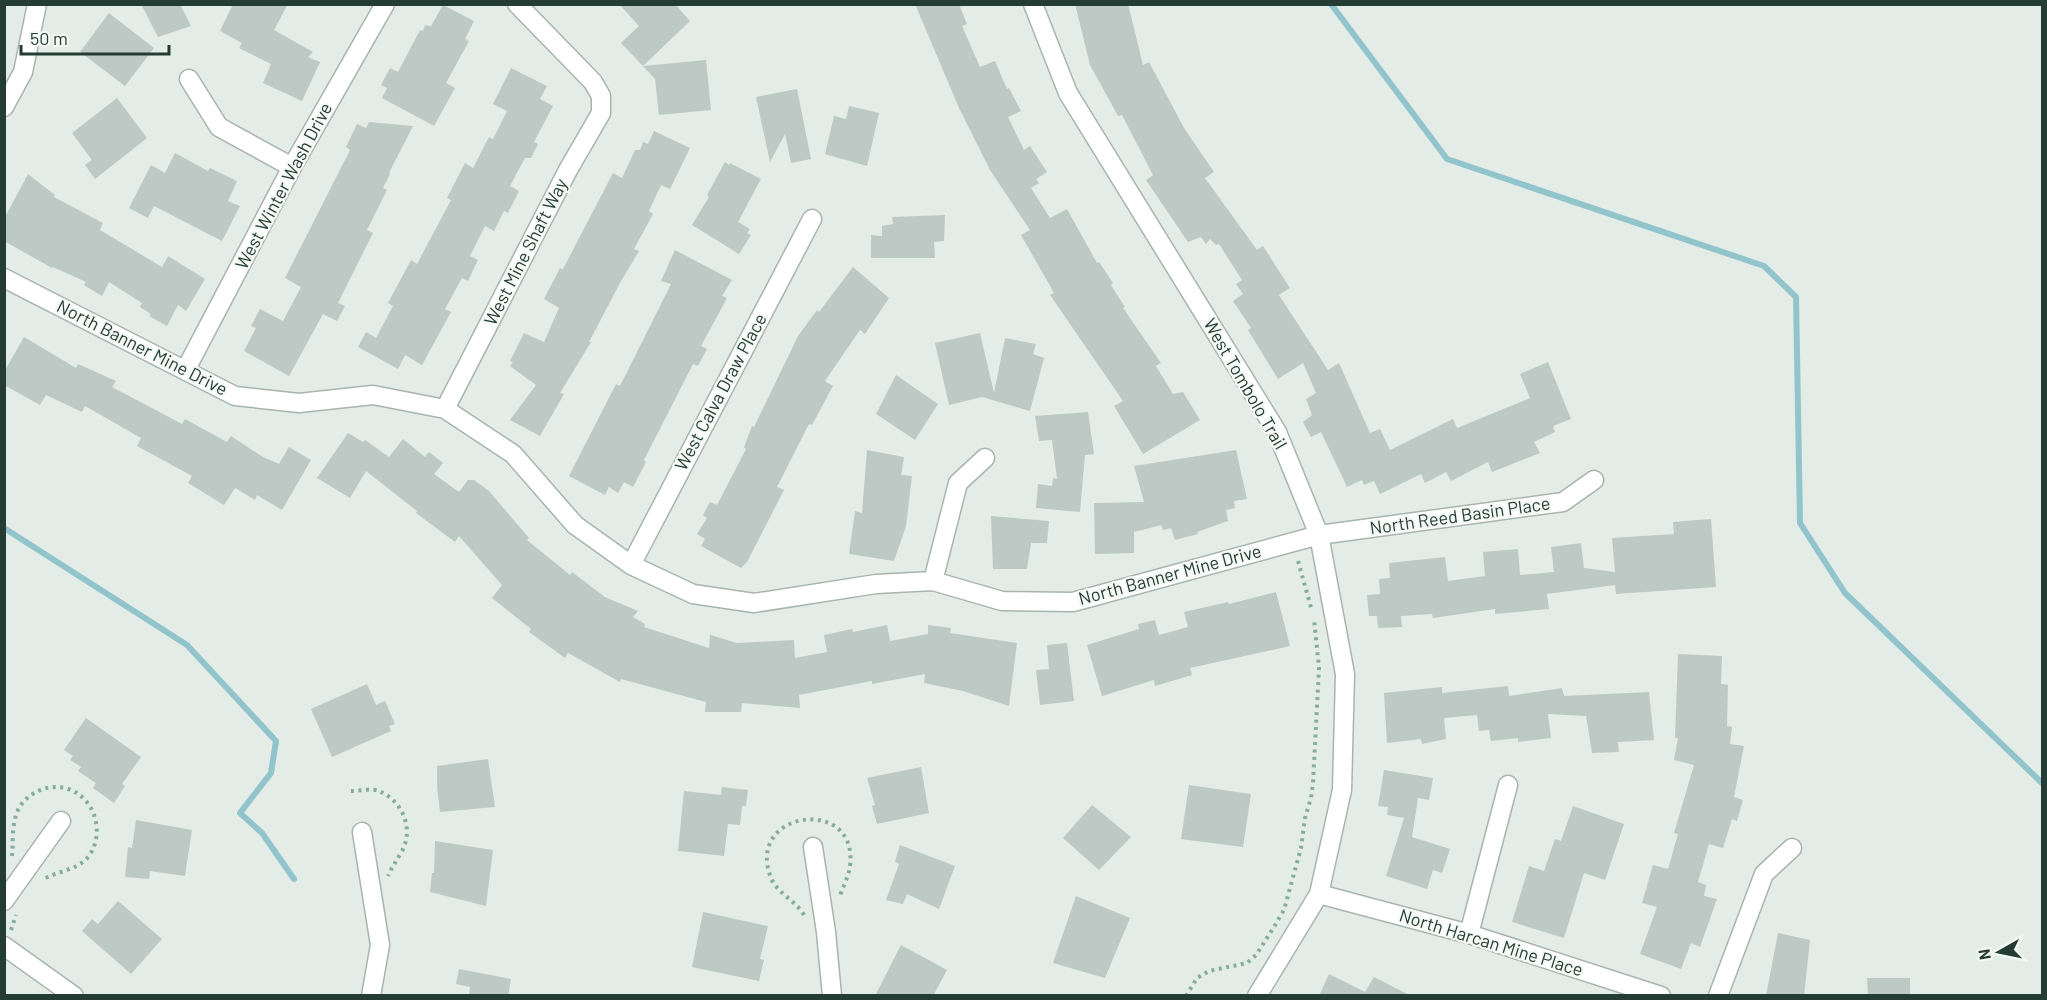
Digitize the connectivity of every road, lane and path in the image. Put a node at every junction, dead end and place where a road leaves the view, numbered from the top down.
1 (37, 4) edge
2 (385, 4) edge
3 (517, 4) edge
4 (1033, 4) edge
5 (189, 80) dead end
6 (4, 107) edge
7 (292, 167) junction
8 (812, 219) dead end
9 (4, 278) edge
10 (186, 369) junction
11 (445, 409) junction
12 (985, 458) dead end
13 (1594, 480) dead end
14 (1319, 535) junction
15 (1298, 561) dead end
16 (631, 565) junction
17 (933, 581) junction
18 (1509, 785) dead end
19 (62, 821) dead end
20 (362, 832) dead end
21 (813, 847) dead end
22 (1792, 848) dead end
23 (8, 863) dead end
24 (39, 882) dead end
25 (1319, 894) junction
26 (13, 904) edge
27 (1469, 934) junction
28 (11, 941) edge
29 (74, 996) edge
30 (371, 996) edge
31 (832, 996) edge
32 (1186, 996) edge
33 (1257, 996) edge
34 (1661, 996) edge
35 (1718, 996) edge

1 - 6 street
2 - 7 street, West Winter Wash Drive
3 - 11 street, West Mine Shaft Way
4 - 14 street, West Tombolo Trail
5 - 7 street
7 - 10 street, West Winter Wash Drive
8 - 16 street, West Calva Draw Place
9 - 10 street, North Banner Mine Drive
10 - 11 street, North Banner Mine Drive
11 - 16 street, North Banner Mine Drive
12 - 17 street
13 - 14 street, North Reed Basin Place
14 - 17 street, North Banner Mine Drive
14 - 25 street, West Tombolo Trail
15 - 32 path
16 - 17 street, North Banner Mine Drive
18 - 27 street
19 - 26 street
20 - 30 street
21 - 31 street
22 - 35 street
23 - 24 path
25 - 27 street, North Harcan Mine Place
25 - 33 street, West Tombolo Trail
26 - 28 path
27 - 34 street, North Harcan Mine Place
28 - 29 street

